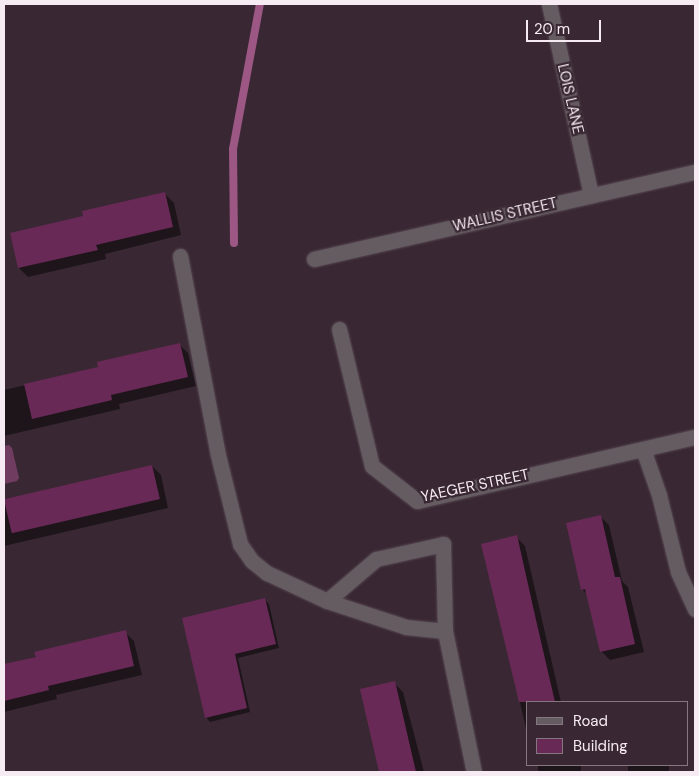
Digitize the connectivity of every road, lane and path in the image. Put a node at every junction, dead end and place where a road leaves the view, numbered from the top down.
1 (548, 4) edge
2 (695, 172) edge
3 (591, 195) junction
4 (180, 256) dead end
5 (314, 259) dead end
6 (339, 329) dead end
7 (695, 437) edge
8 (643, 449) junction
9 (327, 601) junction
10 (695, 609) edge
11 (445, 631) junction
12 (474, 772) edge

1 - 3 street, LOIS LANE
2 - 3 street, WALLIS STREET
3 - 5 street, WALLIS STREET
4 - 9 street
6 - 8 street, YAEGER STREET
7 - 8 street, YAEGER STREET
8 - 10 street
9 - 11 street
9 - 11 street
11 - 12 street

